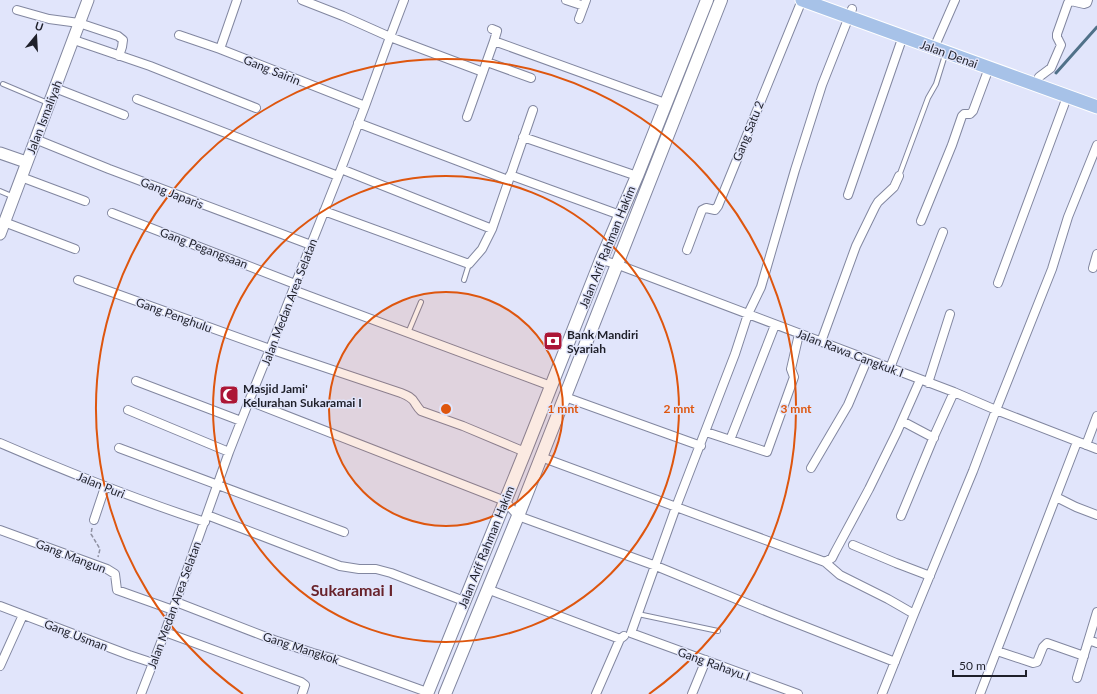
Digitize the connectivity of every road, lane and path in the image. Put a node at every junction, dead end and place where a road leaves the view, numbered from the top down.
1 (88, 0) edge
2 (237, 0) edge
3 (302, 0) edge
4 (404, 0) edge
5 (566, 0) edge
6 (707, 0) edge
7 (721, 0) edge
8 (802, 0) edge
9 (827, 0) edge
10 (956, 0) edge
11 (1088, 0) edge
12 (585, 3) edge
13 (17, 10) dead end
14 (851, 13) junction
15 (579, 19) dead end
16 (79, 24) junction
17 (492, 29) dead end
18 (179, 35) dead end
19 (903, 36) junction
20 (390, 37) junction
21 (74, 40) junction
22 (494, 41) junction
23 (939, 47) junction
24 (220, 49) junction
25 (120, 56) junction
26 (487, 62) junction
27 (989, 68) junction
28 (483, 72) junction
29 (531, 78) dead end
30 (1038, 81) junction
31 (3, 84) dead end
32 (55, 88) junction
33 (1067, 96) junction
34 (1097, 98) edge
35 (137, 99) dead end
36 (48, 103) junction
37 (665, 103) junction
38 (365, 106) junction
39 (1097, 107) edge
40 (256, 108) dead end
41 (532, 110) dead end
42 (124, 115) dead end
43 (467, 117) dead end
44 (358, 123) junction
45 (523, 137) junction
46 (35, 139) junction
47 (1097, 145) edge
48 (0, 153) edge
49 (26, 162) junction
50 (339, 173) junction
51 (637, 176) junction
52 (899, 176) joint
53 (21, 177) junction
54 (509, 178) junction
55 (0, 191) edge
56 (848, 195) dead end
57 (14, 197) junction
58 (85, 201) dead end
59 (324, 211) junction
60 (112, 213) dead end
61 (620, 215) junction
62 (921, 221) dead end
63 (4, 222) junction
64 (492, 229) junction
65 (943, 232) dead end
66 (0, 234) edge
67 (311, 245) junction
68 (75, 249) dead end
69 (687, 250) dead end
70 (1097, 254) edge
71 (601, 260) junction
72 (469, 264) junction
73 (616, 264) junction
74 (1093, 268) dead end
75 (78, 280) dead end
76 (464, 280) dead end
77 (998, 283) dead end
78 (294, 287) junction
79 (421, 302) dead end
80 (748, 314) junction
81 (950, 314) dead end
82 (775, 324) junction
83 (408, 333) junction
84 (800, 334) junction
85 (821, 342) junction
86 (270, 349) junction
87 (867, 360) junction
88 (890, 368) junction
89 (920, 380) junction
90 (136, 381) dead end
91 (928, 383) junction
92 (551, 386) junction
93 (954, 392) junction
94 (565, 397) junction
95 (248, 401) junction
96 (128, 410) dead end
97 (996, 410) junction
98 (1097, 416) edge
99 (241, 421) junction
100 (902, 422) junction
101 (706, 432) junction
102 (934, 438) junction
103 (730, 440) junction
104 (1077, 442) junction
105 (0, 443) edge
106 (1086, 445) junction
107 (700, 446) junction
108 (119, 448) dead end
109 (1097, 449) edge
110 (229, 452) junction
111 (525, 452) junction
112 (540, 457) junction
113 (811, 468) dead end
114 (217, 485) junction
115 (105, 487) junction
116 (1056, 497) junction
117 (505, 501) junction
118 (676, 507) junction
119 (1097, 515) edge
120 (518, 516) junction
121 (902, 516) dead end
122 (206, 519) junction
123 (94, 520) joint
124 (0, 530) edge
125 (344, 532) dead end
126 (853, 545) dead end
127 (825, 562) junction
128 (97, 565) junction
129 (656, 566) junction
130 (930, 576) junction
131 (488, 589) junction
132 (464, 601) junction
133 (0, 606) edge
134 (174, 606) junction
135 (1097, 612) edge
136 (638, 614) junction
137 (914, 614) junction
138 (23, 615) junction
139 (718, 631) dead end
140 (166, 632) junction
141 (631, 633) junction
142 (620, 639) junction
143 (1093, 642) edge
144 (997, 651) junction
145 (1084, 656) junction
146 (706, 660) junction
147 (895, 662) junction
148 (153, 663) junction
149 (0, 666) edge
150 (1077, 678) dead end
151 (788, 692) edge
152 (427, 693) edge
153 (141, 694) edge
154 (302, 694) edge
155 (446, 694) edge
156 (596, 694) edge
157 (692, 694) edge
158 (798, 694) edge
159 (882, 694) edge
160 (980, 694) edge

1 - 16 street, Jalan Ismaliyah
2 - 24 street
3 - 20 street
4 - 20 street, Jalan Medan Area Selatan
5 - 12 street
6 - 37 main road, Jalan Arif Rahman Hakim
7 - 73 main road, Jalan Arif Rahman Hakim
8 - 14 main road, Jalan Denai
8 - 69 street, Gang Satu 2
9 - 14 main road, Jalan Denai
10 - 23 street
11 - 30 street
12 - 15 street
13 - 16 street
14 - 19 main road, Jalan Denai
14 - 23 main road, Jalan Denai
14 - 80 street
16 - 21 street, Jalan Ismaliyah
16 - 25 street
17 - 22 street
18 - 24 street, Gang Sairin
19 - 23 main road, Jalan Denai
19 - 56 street
20 - 28 street
20 - 38 street, Jalan Medan Area Selatan
21 - 25 street
21 - 32 street, Jalan Ismaliyah
22 - 26 street
22 - 37 street
23 - 27 main road, Jalan Denai
23 - 30 main road, Jalan Denai
23 - 52 lane
24 - 38 street, Gang Sairin
25 - 40 street
26 - 28 street
26 - 29 street
27 - 30 main road, Jalan Denai
27 - 62 street
28 - 43 street
30 - 33 main road, Jalan Denai
30 - 34 main road, Jalan Denai
31 - 36 lane
32 - 36 street, Jalan Ismaliyah
32 - 42 street
33 - 39 main road, Jalan Denai
33 - 77 street
35 - 50 street
36 - 46 street, Jalan Ismaliyah
37 - 51 main road, Jalan Arif Rahman Hakim
38 - 44 street, Jalan Medan Area Selatan
41 - 45 street
44 - 50 street, Jalan Medan Area Selatan
44 - 54 street
45 - 51 street
45 - 54 street
46 - 49 street, Jalan Ismaliyah
46 - 67 street, Gang Japaris
47 - 97 street
48 - 49 street
49 - 53 street, Jalan Ismaliyah
50 - 59 street, Jalan Medan Area Selatan
50 - 64 street
51 - 61 main road, Jalan Arif Rahman Hakim
52 - 85 street
53 - 57 street, Jalan Ismaliyah
53 - 58 street
54 - 61 street
54 - 64 street
55 - 57 lane
57 - 63 street, Jalan Ismaliyah
59 - 67 street, Jalan Medan Area Selatan
59 - 72 street
60 - 78 street, Gang Pegangsaan
61 - 71 main road, Jalan Arif Rahman Hakim
63 - 66 street, Jalan Ismaliyah
63 - 68 street
64 - 72 street
65 - 88 street
67 - 78 street, Jalan Medan Area Selatan
70 - 74 street
71 - 73 street, Jalan Rawa Cangkuk I
71 - 92 main road, Jalan Arif Rahman Hakim
72 - 76 lane
73 - 80 street, Jalan Rawa Cangkuk I
73 - 94 main road, Jalan Arif Rahman Hakim
75 - 86 street, Gang Penghulu
78 - 83 street, Gang Pegangsaan
78 - 86 street, Jalan Medan Area Selatan
79 - 83 lane
80 - 82 street, Jalan Rawa Cangkuk I
80 - 101 street
81 - 91 street
82 - 84 street, Jalan Rawa Cangkuk I
82 - 103 street
83 - 92 street, Gang Pegangsaan
84 - 85 street, Jalan Rawa Cangkuk I
84 - 103 street
85 - 87 street, Jalan Rawa Cangkuk I
86 - 95 street, Jalan Medan Area Selatan
86 - 111 street, Gang Penghulu
87 - 88 street, Jalan Rawa Cangkuk I
87 - 113 street
88 - 89 street, Jalan Rawa Cangkuk I
89 - 91 street, Jalan Rawa Cangkuk I
89 - 100 street
90 - 99 street
91 - 93 street, Jalan Rawa Cangkuk I
92 - 111 main road, Jalan Arif Rahman Hakim
93 - 97 street, Jalan Rawa Cangkuk I
93 - 102 street
94 - 107 street
94 - 112 main road, Jalan Arif Rahman Hakim
95 - 99 street, Jalan Medan Area Selatan
95 - 117 street
96 - 110 street
97 - 104 street, Jalan Rawa Cangkuk I
97 - 130 street
98 - 106 street
99 - 110 street, Jalan Medan Area Selatan
100 - 102 street
100 - 127 street
101 - 103 street
101 - 107 street
102 - 121 street
104 - 106 street, Jalan Rawa Cangkuk I
104 - 116 street
105 - 115 street, Jalan Puri
106 - 109 street, Jalan Rawa Cangkuk I
107 - 118 street
108 - 114 street
110 - 114 street, Jalan Medan Area Selatan
111 - 117 main road, Jalan Arif Rahman Hakim
112 - 118 street
112 - 120 main road, Jalan Arif Rahman Hakim
114 - 122 street, Jalan Medan Area Selatan
114 - 125 street
115 - 122 street, Jalan Puri
115 - 123 street
116 - 119 street
116 - 144 street
117 - 120 street
117 - 132 main road, Jalan Arif Rahman Hakim
118 - 127 street
118 - 129 street
120 - 129 street
120 - 131 main road, Jalan Arif Rahman Hakim
122 - 132 street, Jalan Puri
122 - 134 street, Jalan Medan Area Selatan
123 - 128 path
124 - 128 street, Gang Mangun
126 - 130 street
127 - 137 street
128 - 134 street, Gang Mangun
129 - 136 street
129 - 147 street
130 - 137 street
131 - 142 street
131 - 155 main road, Jalan Arif Rahman Hakim
132 - 152 main road, Jalan Arif Rahman Hakim
133 - 138 street, Gang Usman
134 - 140 street, Jalan Medan Area Selatan
134 - 152 street, Gang Mangkok
135 - 143 street
136 - 139 lane
136 - 141 street
137 - 147 street
138 - 148 street, Gang Usman
138 - 149 street
140 - 148 street, Jalan Medan Area Selatan
140 - 154 street
141 - 142 street
141 - 146 street, Gang Rahayu I
142 - 156 street
143 - 145 street
144 - 145 street
144 - 160 street
145 - 150 street
146 - 151 street, Gang Rahayu I
146 - 157 street
147 - 159 street
148 - 153 street, Jalan Medan Area Selatan
151 - 158 street, Gang Rahayu I

